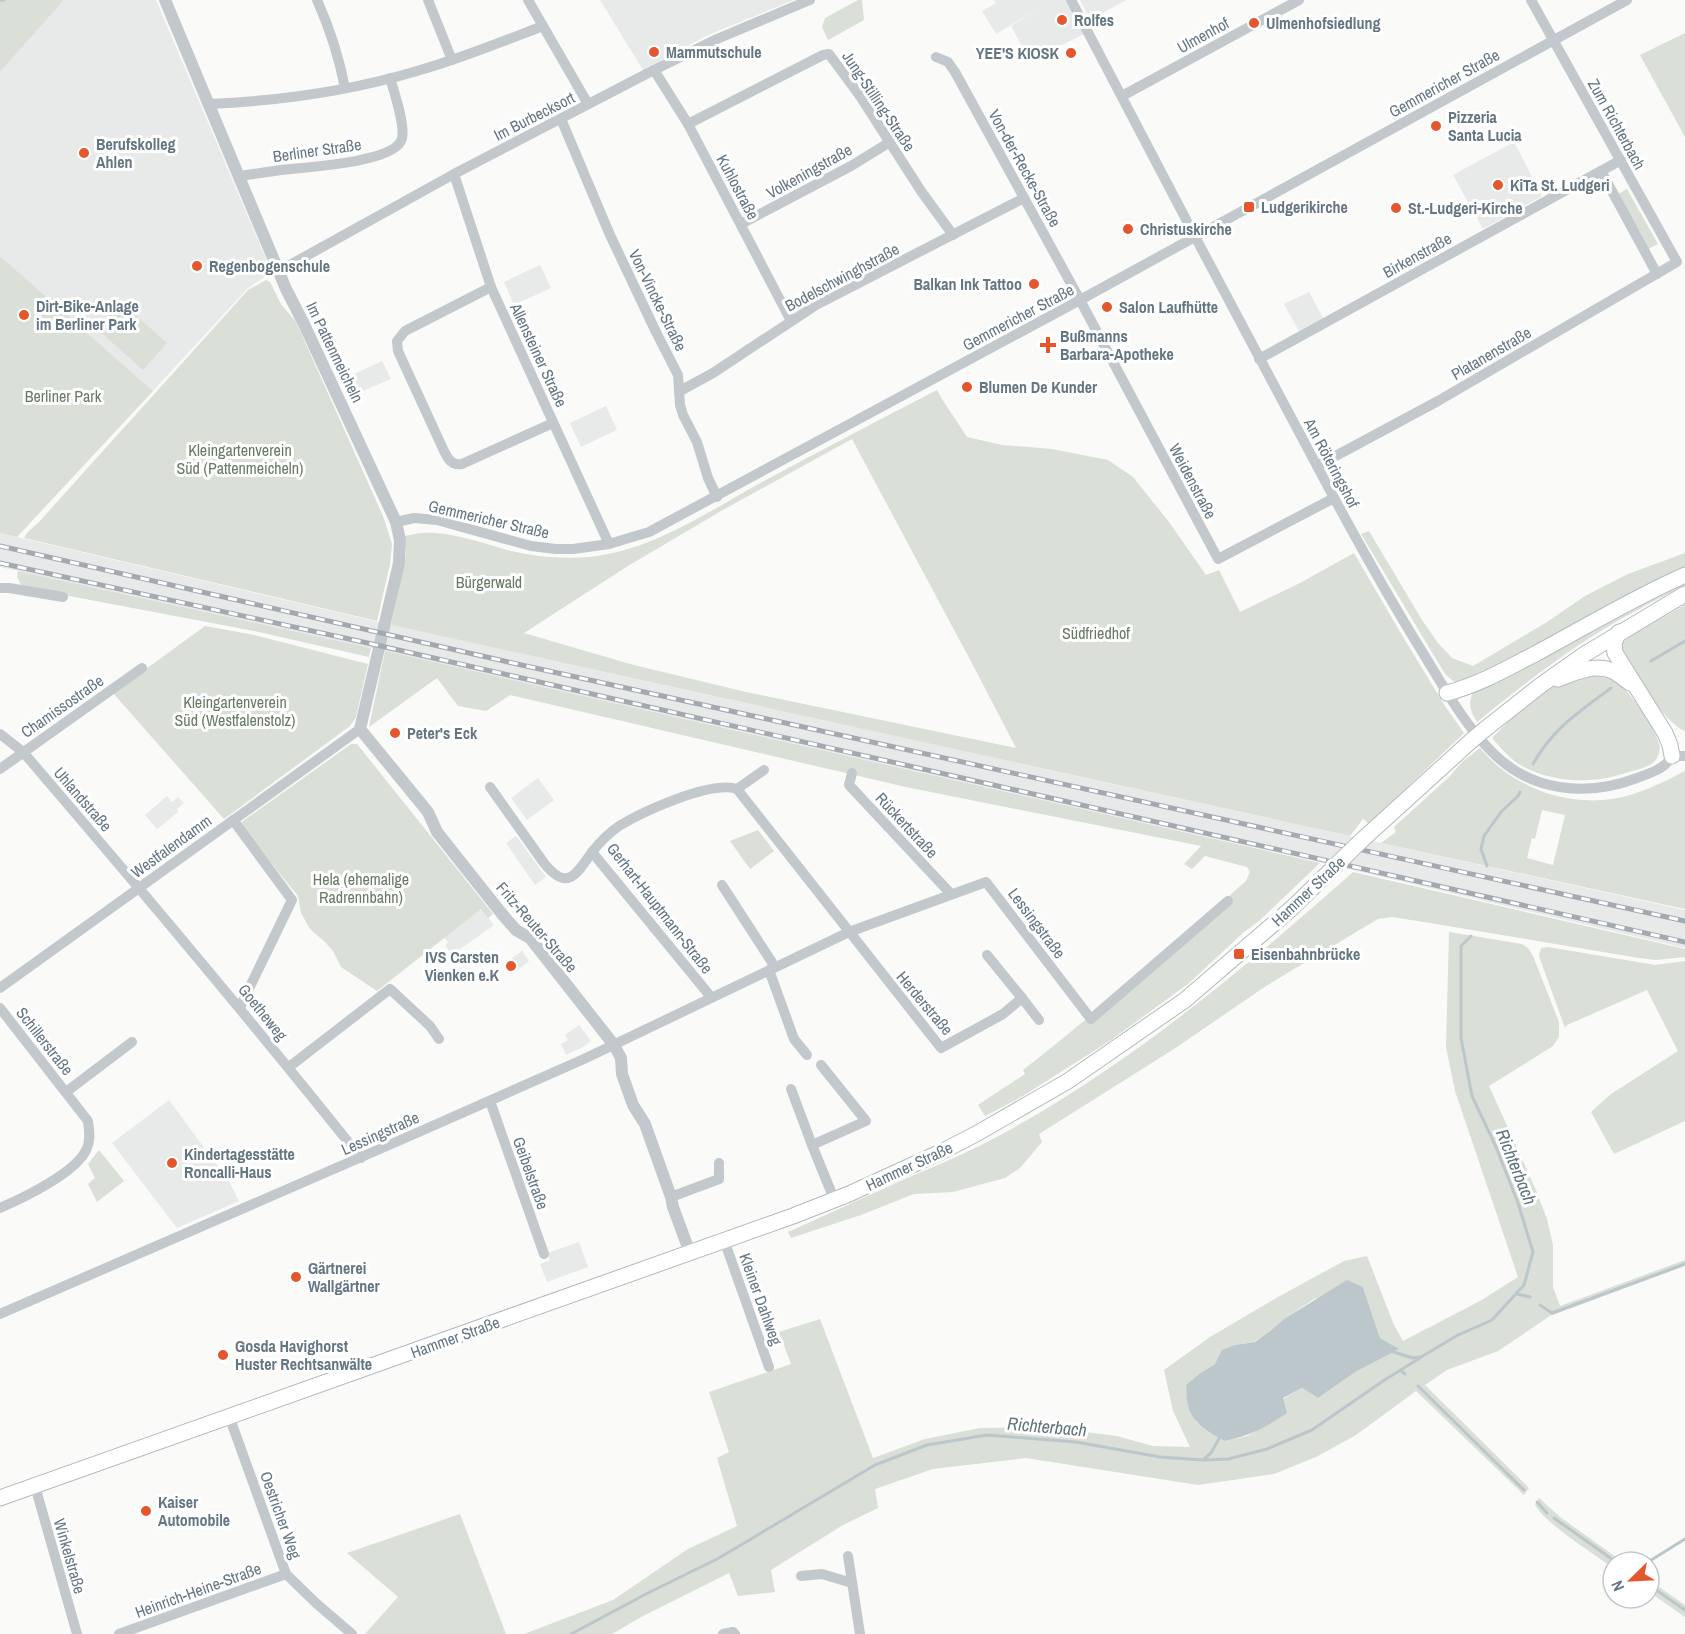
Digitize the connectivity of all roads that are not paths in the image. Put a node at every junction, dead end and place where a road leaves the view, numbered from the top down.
1 (165, 0) edge
2 (317, 0) edge
3 (428, 0) edge
4 (528, 0) edge
5 (810, 0) edge
6 (1071, 0) edge
7 (1299, 0) edge
8 (1531, 0) edge
9 (1627, 0) edge
10 (543, 26) junction
11 (1554, 40) junction
12 (936, 57) dead end
13 (452, 60) junction
14 (654, 70) junction
15 (390, 78) junction
16 (345, 88) junction
17 (1122, 96) junction
18 (209, 104) junction
19 (588, 104) junction
20 (561, 119) junction
21 (688, 124) junction
22 (890, 142) junction
23 (1621, 160) junction
24 (1601, 171) junction
25 (454, 174) junction
26 (240, 176) junction
27 (1023, 198) junction
28 (741, 224) junction
29 (952, 235) junction
30 (1196, 236) junction
31 (1677, 262) joint
32 (279, 271) junction
33 (1657, 274) junction
34 (491, 287) junction
35 (1080, 300) junction
36 (791, 321) junction
37 (1259, 359) junction
38 (680, 391) junction
39 (553, 423) junction
40 (1317, 466) junction
41 (717, 497) junction
42 (1334, 498) junction
43 (396, 522) junction
44 (609, 544) junction
45 (1685, 575) edge
46 (0, 588) edge
47 (1685, 594) edge
48 (63, 597) dead end
49 (1619, 632) junction
50 (142, 668) dead end
51 (1541, 685) junction
52 (1635, 686) junction
53 (1447, 693) junction
54 (360, 729) junction
55 (0, 734) edge
56 (23, 752) junction
57 (1678, 756) edge
58 (0, 769) edge
59 (764, 770) dead end
60 (852, 773) dead end
61 (490, 787) dead end
62 (737, 789) junction
63 (233, 820) junction
64 (592, 852) junction
65 (722, 885) dead end
66 (140, 888) junction
67 (951, 894) junction
68 (1228, 901) dead end
69 (849, 933) junction
70 (987, 955) dead end
71 (772, 968) junction
72 (0, 988) edge
73 (711, 997) junction
74 (1022, 998) junction
75 (240, 1007) junction
76 (0, 1008) edge
77 (1039, 1020) dead end
78 (439, 1039) dead end
79 (132, 1042) dead end
80 (615, 1045) junction
81 (807, 1055) dead end
82 (821, 1065) dead end
83 (289, 1067) junction
84 (791, 1089) dead end
85 (66, 1092) junction
86 (490, 1101) junction
87 (812, 1145) junction
88 (361, 1158) junction
89 (719, 1163) dead end
90 (671, 1197) junction
91 (834, 1199) junction
92 (0, 1208) edge
93 (724, 1240) junction
94 (690, 1253) junction
95 (544, 1254) dead end
96 (0, 1314) edge
97 (769, 1367) dead end
98 (229, 1416) junction
99 (34, 1486) junction
100 (0, 1498) edge
101 (848, 1556) dead end
102 (286, 1574) junction
103 (801, 1576) dead end
104 (852, 1583) junction
105 (77, 1634) edge
106 (119, 1634) edge
107 (352, 1634) edge
108 (723, 1634) edge
109 (735, 1634) edge
110 (860, 1634) edge

1 - 18 street, Im Pattenmeicheln
2 - 16 street
3 - 13 street
4 - 10 street
5 - 14 street, Im Burbecksort
6 - 17 street, Am Röteringshof
7 - 17 street, Ulmenhof
8 - 11 street, Zum Richterbach
9 - 11 street, Gemmericher Straße
10 - 13 street
10 - 19 street
11 - 23 street, Zum Richterbach
11 - 30 street, Gemmericher Straße
12 - 27 street, Von-der-Recke-Straße
13 - 15 street
14 - 19 street, Im Burbecksort
14 - 21 street, Kuhlostraße
15 - 16 street
15 - 26 street, Berliner Straße
16 - 18 street
17 - 30 street, Am Röteringshof
18 - 26 street, Im Pattenmeicheln
19 - 20 street, Im Burbecksort
20 - 25 street, Im Burbecksort
20 - 38 street, Von-Vincke-Straße
21 - 22 street, Jung-Stilling-Straße
21 - 28 street, Kuhlostraße
22 - 28 street, Volkeningstraße
22 - 29 street, Jung-Stilling-Straße
23 - 24 street, Birkenstraße
23 - 31 street, Zum Richterbach
24 - 33 street
24 - 37 street, Birkenstraße
25 - 32 street, Im Burbecksort
25 - 34 street, Allensteiner Straße
26 - 32 street, Im Pattenmeicheln
27 - 29 street, Bodelschwinghstraße
27 - 35 street, Von-der-Recke-Straße
28 - 36 street, Kuhlostraße
29 - 36 street, Bodelschwinghstraße
30 - 35 street, Gemmericher Straße
30 - 37 street, Am Röteringshof
31 - 33 street, Platanenstraße
32 - 43 street, Im Pattenmeicheln
33 - 40 street, Platanenstraße
34 - 39 street, Allensteiner Straße
34 - 39 street
35 - 41 street, Gemmericher Straße
35 - 42 street, Weidenstraße
36 - 38 street, Bodelschwinghstraße
37 - 40 street, Am Röteringshof
38 - 41 street, Von-Vincke-Straße
39 - 44 street, Allensteiner Straße
40 - 42 street, Am Röteringshof
41 - 44 street, Gemmericher Straße
42 - 53 street, Am Röteringshof
43 - 44 street, Gemmericher Straße
43 - 54 street, Im Pattenmeicheln
45 - 53 main road
46 - 48 street
47 - 49 main road, Hammer Straße
49 - 51 main road, Hammer Straße
49 - 52 main road
50 - 56 street, Chamissostraße
51 - 52 main road
51 - 91 main road, Hammer Straße, bridge
52 - 57 main road
53 - 57 street, Am Röteringshof
54 - 63 street, Westfalendamm
54 - 80 street, Fritz-Reuter-Straße
55 - 56 street, Uhlandstraße
56 - 58 street, Chamissostraße
56 - 66 street, Uhlandstraße
59 - 62 street
60 - 67 street, Rückertstraße
61 - 64 street
62 - 64 street, Gerhart-Hauptmann-Straße
62 - 69 street
63 - 66 street, Westfalendamm
63 - 75 street
64 - 73 street, Gerhart-Hauptmann-Straße
65 - 71 street
66 - 72 street, Westfalendamm
66 - 75 street, Goetheweg
67 - 68 street, Lessingstraße
67 - 69 street, Lessingstraße
69 - 71 street, Lessingstraße
69 - 74 street, Herderstraße
70 - 74 street
71 - 73 street, Lessingstraße
71 - 81 street
73 - 80 street, Lessingstraße
74 - 77 street
75 - 83 street, Goetheweg
76 - 85 street, Schillerstraße
78 - 83 street
79 - 85 street, Schillerstraße
80 - 86 street, Lessingstraße
80 - 90 street, Fritz-Reuter-Straße
82 - 87 street
83 - 88 street, Goetheweg
84 - 87 street
85 - 92 street, Schillerstraße
86 - 88 street, Lessingstraße
86 - 95 street, Geibelstraße
87 - 91 street
88 - 96 street, Lessingstraße
89 - 90 street
90 - 94 street, Fritz-Reuter-Straße
91 - 93 main road, Hammer Straße
93 - 94 main road, Hammer Straße
93 - 97 street, Kleiner Dahlweg
94 - 98 main road, Hammer Straße
98 - 99 main road, Hammer Straße
98 - 102 street, Oestricher Weg
99 - 100 main road, Hammer Straße
99 - 105 street, Winkelstraße
101 - 104 street
102 - 106 street, Heinrich-Heine-Straße
102 - 107 street, Oestricher Weg
103 - 104 street
104 - 110 street
108 - 109 street

